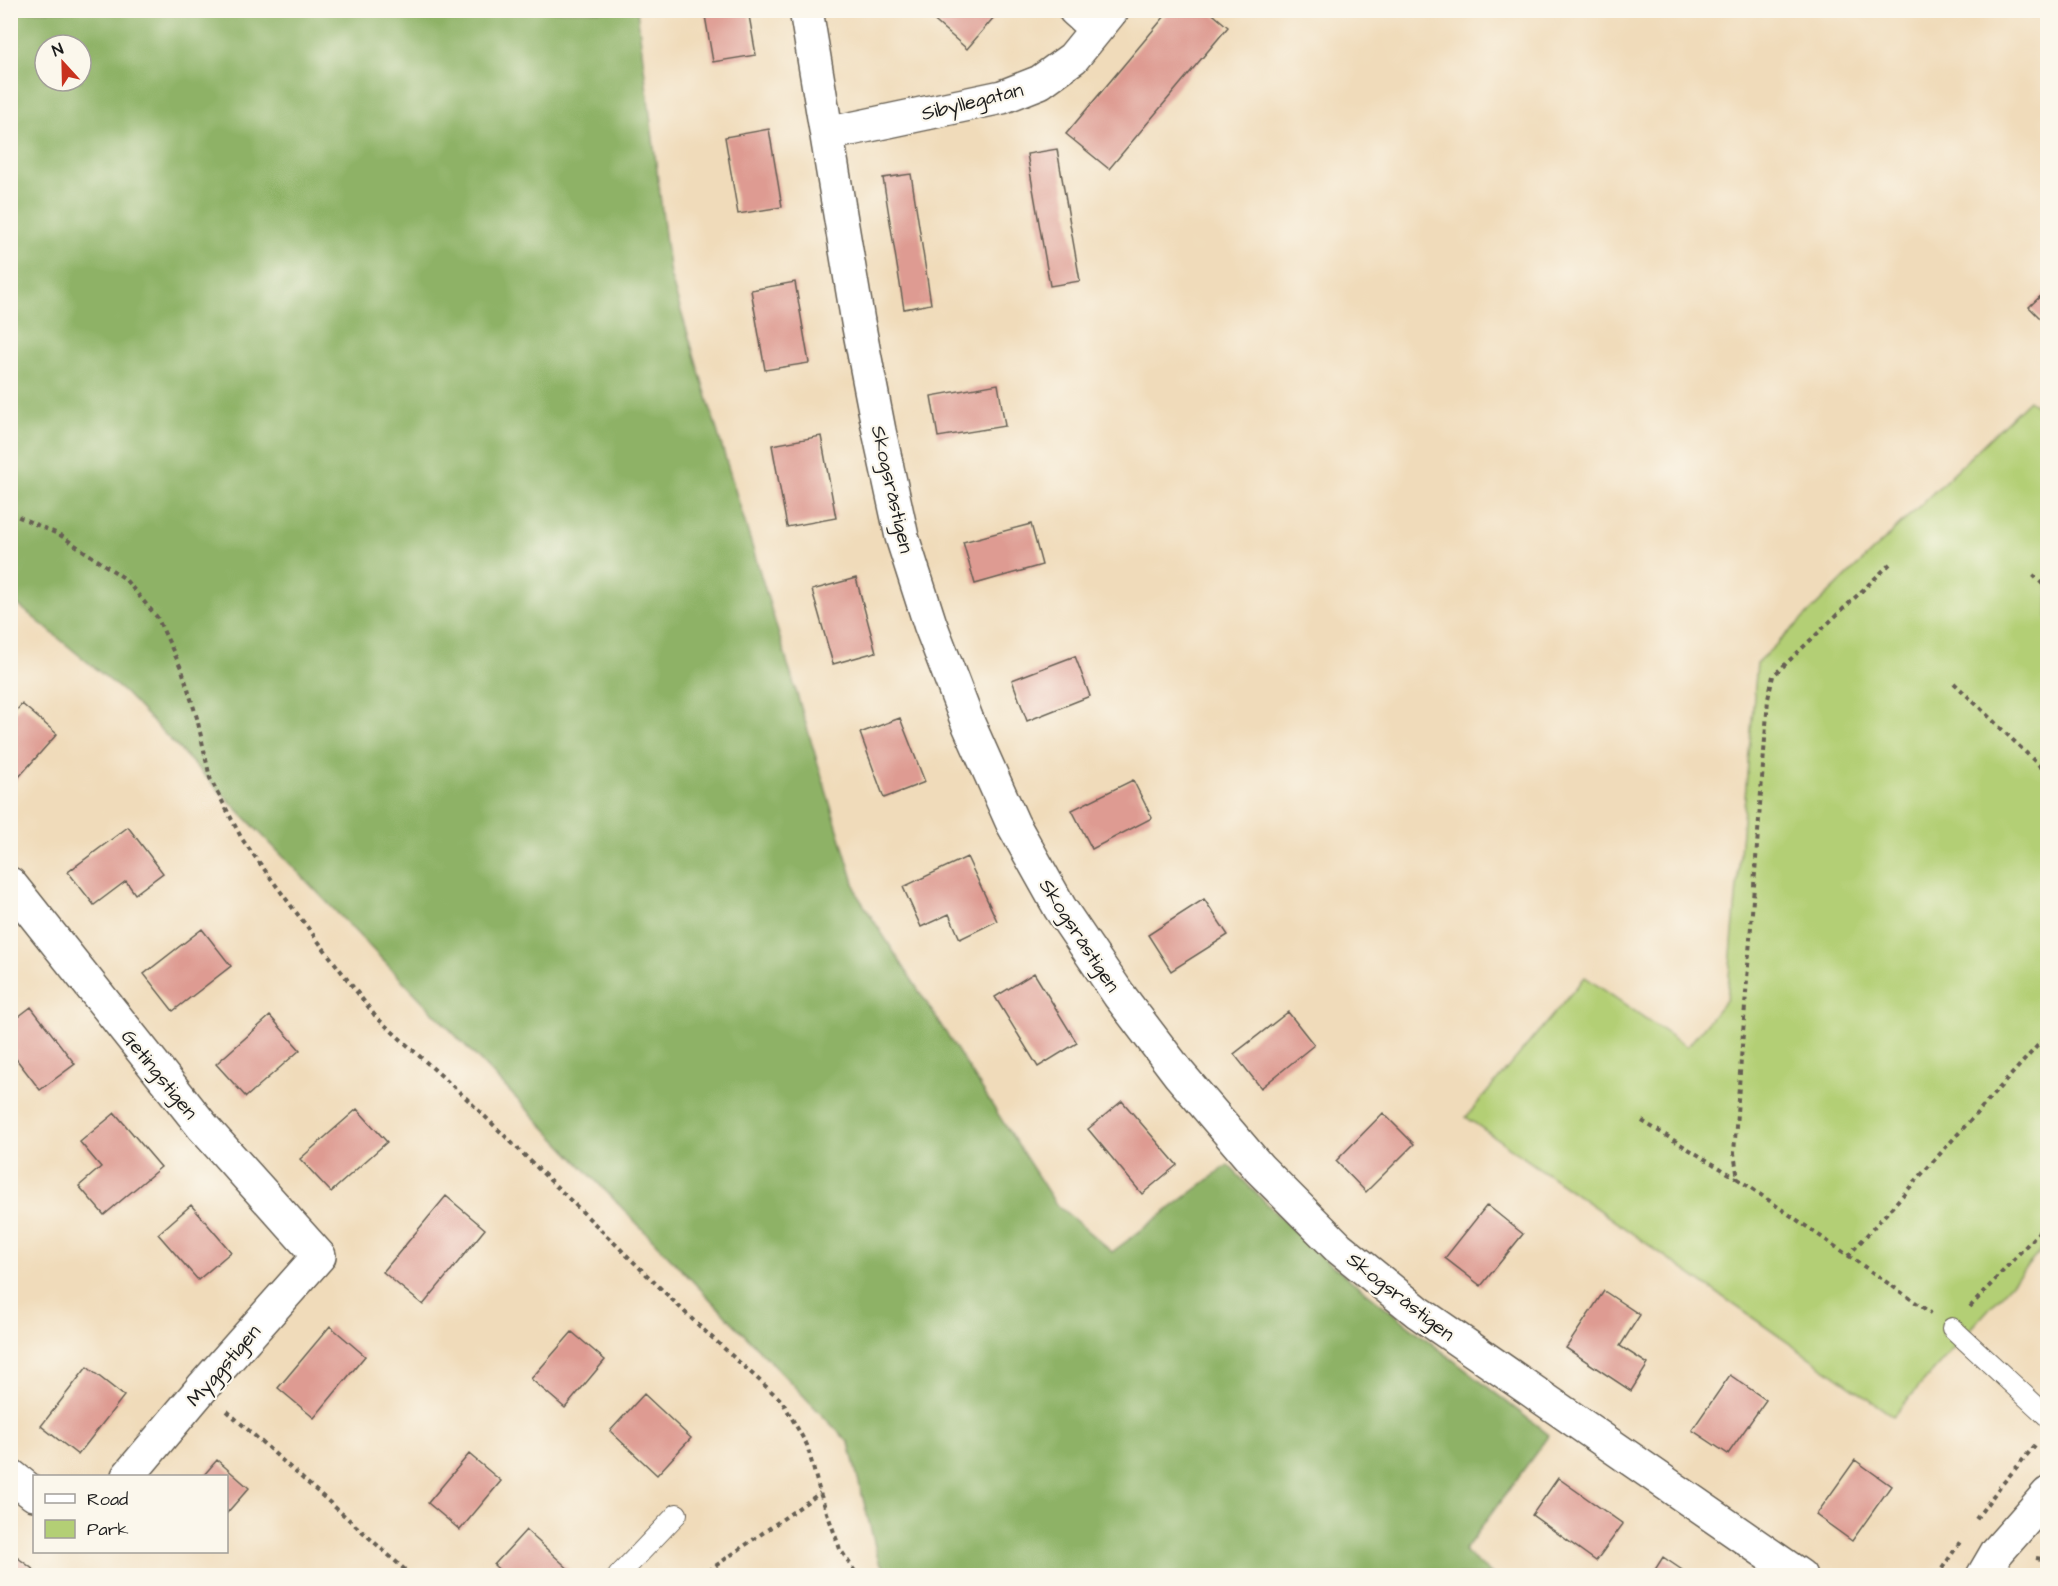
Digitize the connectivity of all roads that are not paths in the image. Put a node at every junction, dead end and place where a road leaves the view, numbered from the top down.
1 (806, 10) edge
2 (1094, 17) edge
3 (827, 134) junction
4 (10, 884) edge
5 (319, 1256) joint
6 (1952, 1328) road end
7 (2048, 1418) edge
8 (10, 1475) edge
9 (129, 1475) edge
10 (33, 1493) edge
11 (2048, 1494) edge
12 (676, 1514) dead end
13 (618, 1575) edge
14 (1800, 1575) edge
15 (1983, 1575) edge

1 - 3 street, Skogsråstigen
2 - 3 street, Sibyllegatan
3 - 14 street, Skogsråstigen
4 - 5 street, Getingstigen
5 - 9 street, Myggstigen
6 - 7 lane
8 - 10 street
11 - 15 street
12 - 13 lane

